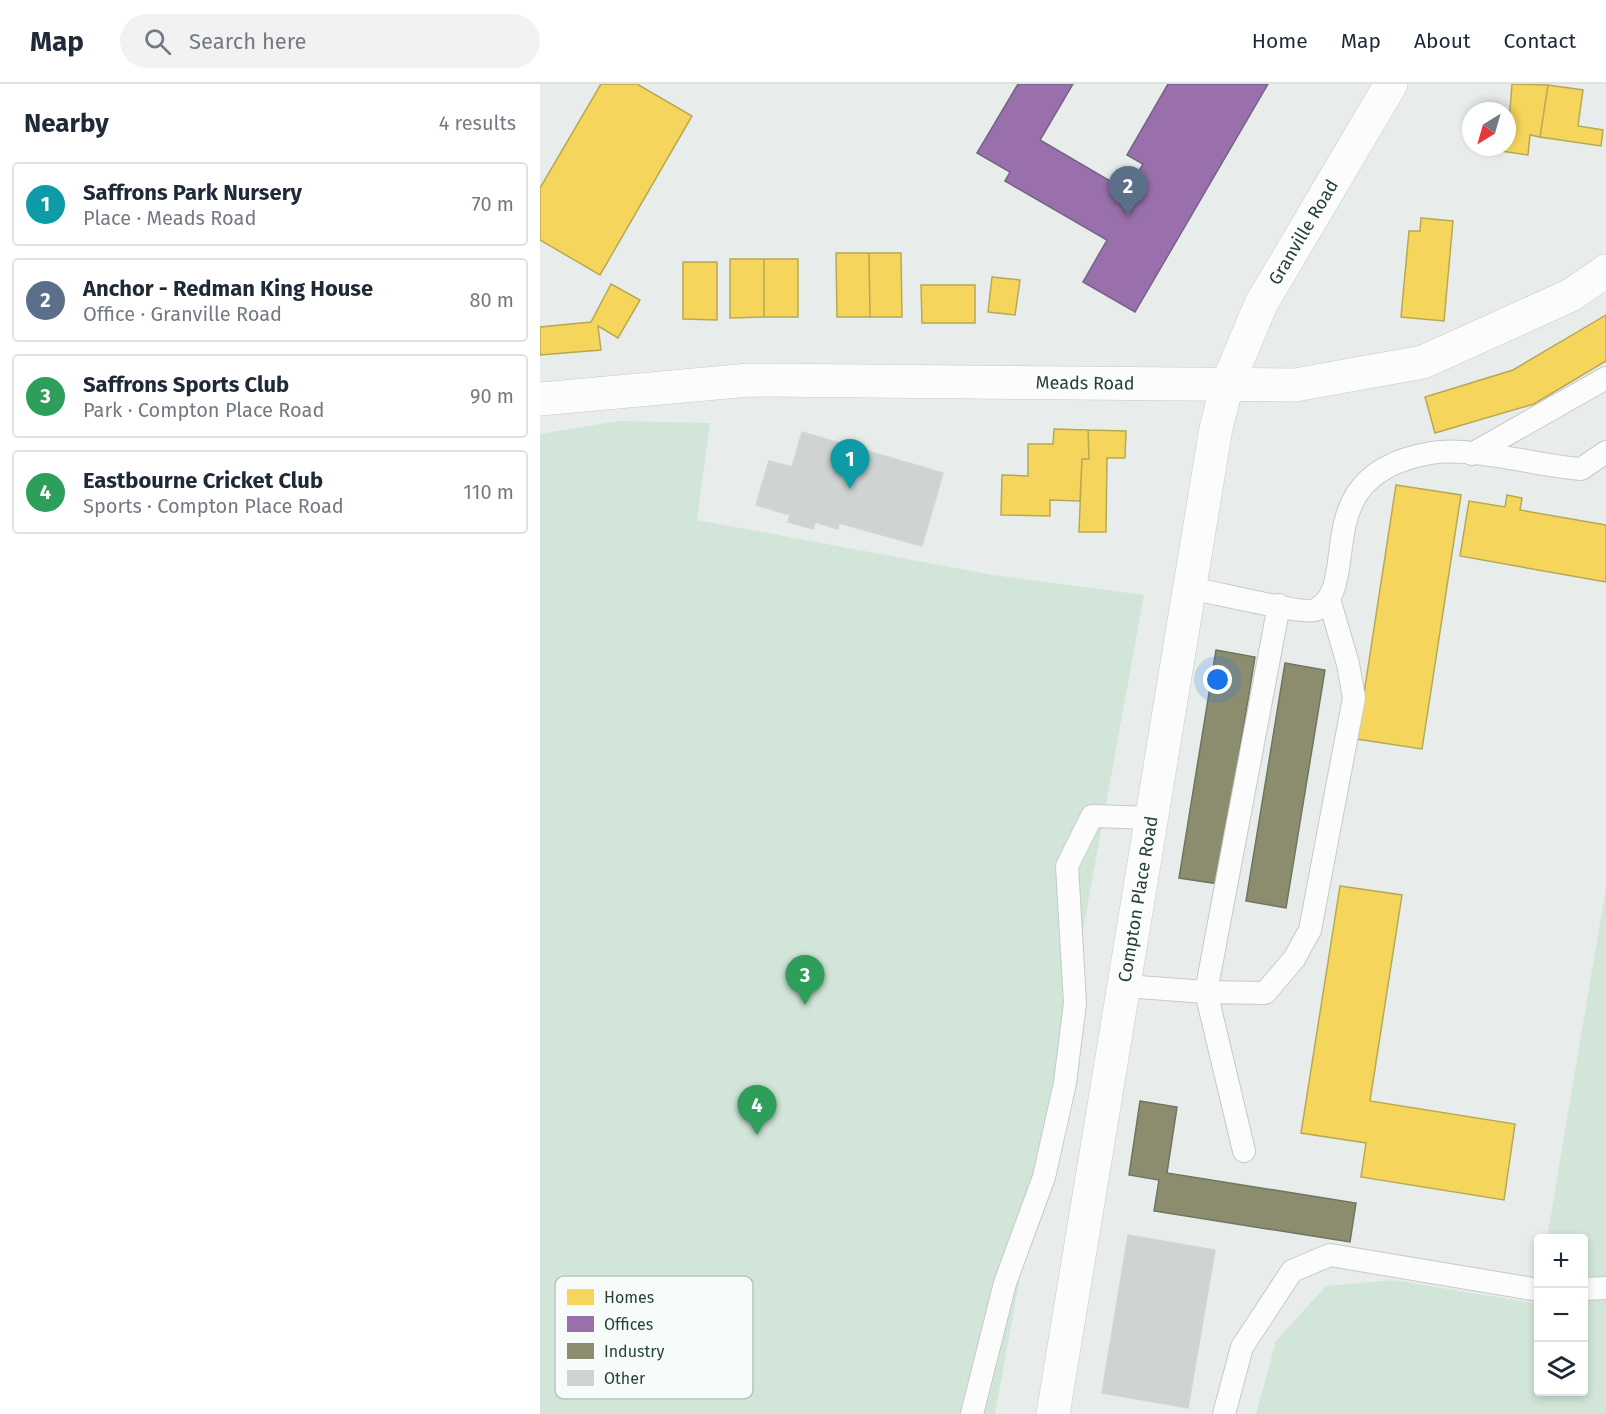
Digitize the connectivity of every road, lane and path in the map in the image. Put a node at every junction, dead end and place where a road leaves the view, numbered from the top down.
1 (1391, 84) edge
2 (1606, 271) edge
3 (1606, 378) edge
4 (1227, 385) junction
5 (540, 399) edge
6 (1606, 452) edge
7 (1472, 454) junction
8 (1190, 588) junction
9 (1329, 599) junction
10 (1279, 605) junction
11 (1152, 818) junction
12 (1125, 986) junction
13 (1206, 992) junction
14 (1244, 1151) dead end
15 (1606, 1288) edge
16 (1534, 1289) edge
17 (1588, 1289) edge
18 (972, 1414) edge
19 (1053, 1414) edge
20 (1224, 1414) edge

1 - 4 street, Granville Road
2 - 4 street, Meads Road
3 - 7 lane
4 - 5 street, Meads Road
4 - 8 street, Compton Place Road
6 - 7 lane
7 - 9 lane
8 - 10 lane
8 - 11 street, Compton Place Road
9 - 10 lane
9 - 13 lane
10 - 13 lane
11 - 12 street, Compton Place Road
11 - 18 lane
12 - 13 lane
12 - 19 street, Compton Place Road
13 - 14 lane
15 - 17 lane
16 - 20 lane

